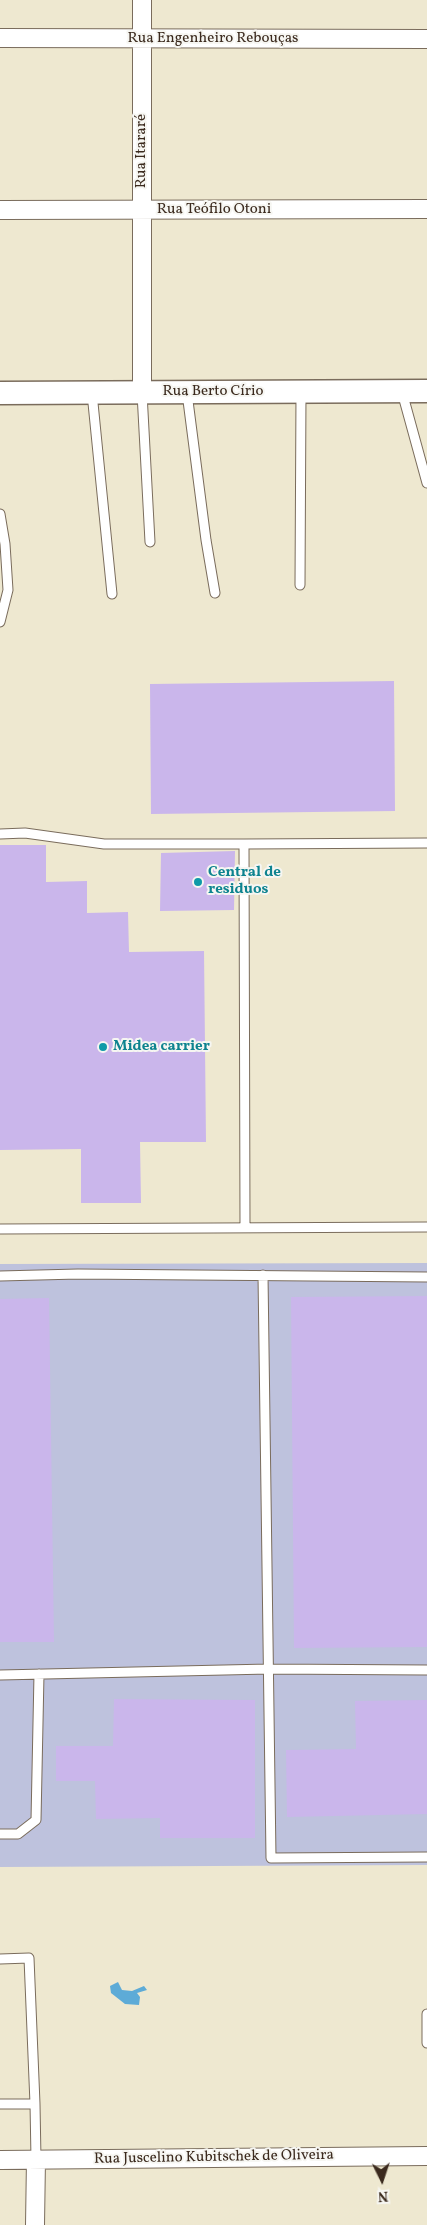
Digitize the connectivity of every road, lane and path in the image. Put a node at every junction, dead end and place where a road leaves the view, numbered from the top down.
1 (142, 0) edge
2 (0, 38) edge
3 (142, 39) junction
4 (427, 39) edge
5 (427, 209) edge
6 (0, 210) edge
7 (142, 210) junction
8 (402, 391) junction
9 (427, 391) edge
10 (187, 392) junction
11 (301, 392) junction
12 (92, 393) junction
13 (142, 393) junction
14 (0, 394) edge
15 (427, 483) edge
16 (0, 514) edge
17 (150, 542) dead end
18 (300, 585) dead end
19 (215, 593) dead end
20 (112, 594) dead end
21 (0, 622) edge
22 (0, 834) edge
23 (427, 843) edge
24 (244, 844) junction
25 (244, 1227) junction
26 (427, 1227) edge
27 (0, 1228) edge
28 (263, 1275) junction
29 (0, 1276) edge
30 (427, 1277) edge
31 (269, 1669) junction
32 (427, 1670) edge
33 (39, 1674) junction
34 (0, 1675) edge
35 (0, 1834) edge
36 (427, 1858) edge
37 (0, 1959) edge
38 (427, 2014) edge
39 (427, 2043) edge
40 (0, 2104) edge
41 (35, 2104) junction
42 (427, 2156) edge
43 (0, 2160) edge
44 (36, 2160) junction
45 (36, 2225) edge

1 - 3 street, Rua Itararé
2 - 3 street, Rua Engenheiro Rebouças
3 - 4 street, Rua Engenheiro Rebouças
3 - 7 street, Rua Itararé
5 - 7 street, Rua Teófilo Otoni
6 - 7 street, Rua Teófilo Otoni
7 - 13 street, Rua Itararé
8 - 9 street, Rua Berto Círio
8 - 11 street, Rua Berto Círio
8 - 15 lane
10 - 11 street, Rua Berto Círio
10 - 13 street, Rua Berto Círio
10 - 19 lane
11 - 18 lane
12 - 13 street, Rua Berto Círio
12 - 14 street, Rua Berto Círio
12 - 20 lane
13 - 17 lane
16 - 21 lane
22 - 24 lane
23 - 24 lane
24 - 25 lane
25 - 26 lane
25 - 27 lane
28 - 29 lane
28 - 30 lane
28 - 31 lane
31 - 32 lane
31 - 33 lane
31 - 36 lane
33 - 34 lane
33 - 35 lane
37 - 41 lane
38 - 39 lane
40 - 41 lane
41 - 44 lane
42 - 44 street, Rua Juscelino Kubitschek de Oliveira
43 - 44 street, Rua Juscelino Kubitschek de Oliveira
44 - 45 street

